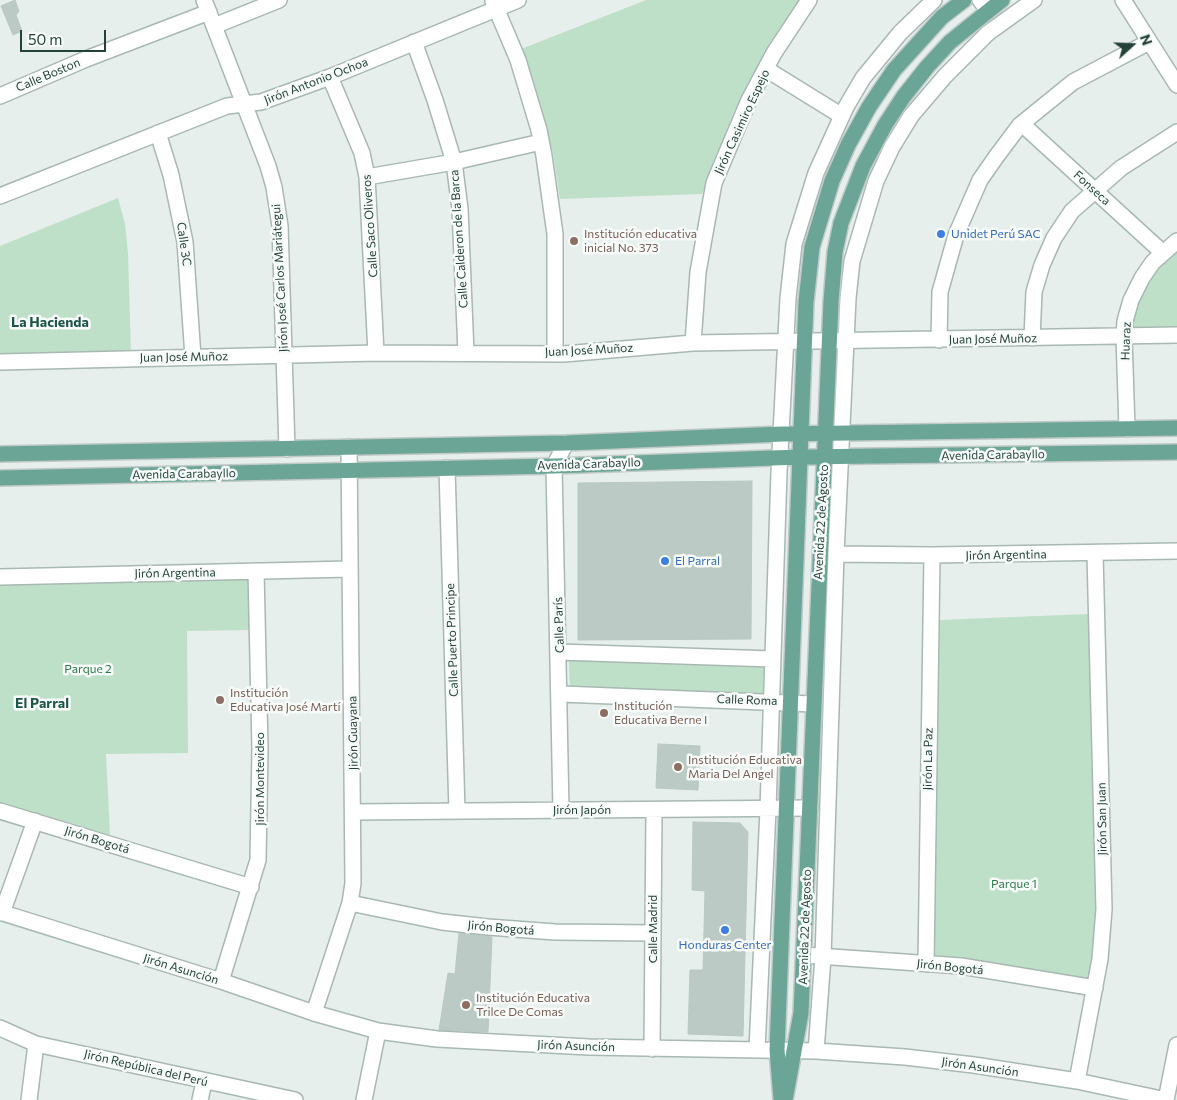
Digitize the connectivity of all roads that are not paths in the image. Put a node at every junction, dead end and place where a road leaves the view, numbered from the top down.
1 (279, 0) edge
2 (518, 0) edge
3 (809, 0) edge
4 (934, 0) edge
5 (964, 0) edge
6 (1002, 0) edge
7 (1034, 0) edge
8 (1123, 0) edge
9 (495, 4) edge
10 (984, 5) edge
11 (209, 13) edge
12 (414, 42) junction
13 (1149, 42) junction
14 (766, 69) junction
15 (330, 77) junction
16 (1177, 85) edge
17 (0, 96) edge
18 (245, 104) junction
19 (842, 116) junction
20 (1022, 124) junction
21 (1177, 132) edge
22 (158, 133) junction
23 (541, 142) junction
24 (454, 162) junction
25 (367, 177) junction
26 (1095, 190) junction
27 (0, 196) edge
28 (1177, 241) edge
29 (1162, 252) junction
30 (1177, 335) edge
31 (1124, 336) junction
32 (1032, 338) junction
33 (829, 340) junction
34 (846, 340) junction
35 (939, 340) junction
36 (787, 341) junction
37 (805, 341) junction
38 (693, 343) junction
39 (376, 353) junction
40 (466, 353) junction
41 (555, 354) junction
42 (284, 356) junction
43 (193, 357) junction
44 (0, 362) edge
45 (1177, 428) edge
46 (1127, 429) junction
47 (782, 434) junction
48 (801, 434) junction
49 (826, 434) junction
50 (842, 434) junction
51 (566, 442) junction
52 (349, 447) junction
53 (287, 449) junction
54 (1177, 452) edge
55 (0, 454) edge
56 (824, 456) junction
57 (840, 456) junction
58 (780, 457) junction
59 (800, 457) junction
60 (554, 466) junction
61 (447, 468) junction
62 (349, 471) junction
63 (0, 478) edge
64 (1177, 551) edge
65 (836, 554) junction
66 (1095, 554) junction
67 (932, 555) junction
68 (350, 569) junction
69 (256, 571) junction
70 (0, 577) edge
71 (559, 652) junction
72 (773, 658) junction
73 (560, 694) junction
74 (771, 701) junction
75 (790, 703) junction
76 (813, 704) junction
77 (810, 808) junction
78 (768, 809) junction
79 (786, 809) junction
80 (561, 810) junction
81 (654, 810) junction
82 (0, 811) edge
83 (457, 811) junction
84 (353, 812) junction
85 (35, 821) junction
86 (251, 887) junction
87 (350, 903) junction
88 (1, 913) edge
89 (653, 933) junction
90 (804, 955) junction
91 (823, 957) junction
92 (926, 964) junction
93 (221, 981) junction
94 (1095, 988) junction
95 (314, 1013) junction
96 (0, 1028) edge
97 (378, 1031) junction
98 (36, 1044) junction
99 (1177, 1045) edge
100 (652, 1049) junction
101 (757, 1050) junction
102 (777, 1050) junction
103 (796, 1051) junction
104 (816, 1051) junction
105 (1077, 1081) junction
106 (204, 1082) junction
107 (29, 1100) edge
108 (200, 1100) edge
109 (295, 1100) edge
110 (364, 1100) edge
111 (781, 1100) edge
112 (785, 1100) edge
113 (1166, 1100) edge

1 - 11 street, Calle Boston
2 - 9 street, Jirón Antonio Ochoa
3 - 14 street, Jirón Casimiro Espejo
4 - 19 street
5 - 37 main road, Avenida 22 de Agosto
6 - 10 main road, Avenida 22 de Agosto
7 - 34 street, Avenida 22 de Agosto
8 - 13 street
9 - 12 street, Jirón Antonio Ochoa
9 - 23 street
10 - 33 main road, Avenida 22 de Agosto
11 - 17 street, Calle Boston
11 - 18 street, Jirón José Carlos Mariátegui
12 - 15 street, Jirón Antonio Ochoa
12 - 24 street, Calle Calderon de la Barca
13 - 16 street
13 - 20 street
14 - 19 street
14 - 38 street, Jirón Casimiro Espejo
15 - 18 street, Jirón Antonio Ochoa
15 - 25 street, Calle Saco Oliveros
18 - 22 street, Jirón Antonio Ochoa
18 - 42 street, Jirón José Carlos Mariátegui
19 - 36 street
20 - 26 street, Fonseca
20 - 35 street
21 - 26 street
22 - 27 street, Jirón Antonio Ochoa
22 - 43 street, Calle 3C
23 - 24 street
23 - 41 street
24 - 25 street
24 - 40 street, Calle Calderon de la Barca
25 - 39 street, Calle Saco Oliveros
26 - 29 street, Fonseca
26 - 32 street
28 - 29 street, Huaraz
29 - 31 street, Huaraz
30 - 31 street, Juan José Muñoz
31 - 32 street, Juan José Muñoz
31 - 46 street, Huaraz
32 - 35 street, Juan José Muñoz
33 - 34 street, Juan José Muñoz
33 - 37 street, Juan José Muñoz
33 - 49 main road, Avenida 22 de Agosto
34 - 35 street, Juan José Muñoz
34 - 50 street, Avenida 22 de Agosto
36 - 37 street, Juan José Muñoz
36 - 38 street, Juan José Muñoz
36 - 47 street
37 - 48 main road, Avenida 22 de Agosto
38 - 41 street, Juan José Muñoz
39 - 40 street, Juan José Muñoz
39 - 42 street, Juan José Muñoz
40 - 41 street, Juan José Muñoz
42 - 43 street, Juan José Muñoz
42 - 53 street, Jirón José Carlos Mariátegui
43 - 44 street, Juan José Muñoz
45 - 46 main road, Avenida Carabayllo
46 - 50 main road, Avenida Carabayllo
47 - 48 main road, Avenida Carabayllo
47 - 51 main road, Avenida Carabayllo
47 - 58 street
48 - 49 main road, Avenida Carabayllo
48 - 59 main road, Avenida 22 de Agosto
49 - 50 main road, Avenida Carabayllo
49 - 56 main road, Avenida 22 de Agosto
50 - 57 street, Avenida 22 de Agosto
51 - 52 main road, Avenida Carabayllo
51 - 60 street, Calle París
52 - 53 main road, Avenida Carabayllo
52 - 62 street, Jirón Guayana
53 - 55 main road, Avenida Carabayllo
54 - 57 main road, Avenida Carabayllo
56 - 57 main road, Avenida Carabayllo
56 - 59 main road, Avenida Carabayllo
56 - 76 main road, Avenida 22 de Agosto
57 - 65 street, Avenida 22 de Agosto
58 - 59 main road, Avenida Carabayllo
58 - 60 main road, Avenida Carabayllo
58 - 72 street
59 - 75 main road, Avenida 22 de Agosto
60 - 61 main road, Avenida Carabayllo
60 - 71 street, Calle París
61 - 62 main road, Avenida Carabayllo
61 - 83 street, Calle Puerto Principe
62 - 63 main road, Avenida Carabayllo
62 - 68 street, Jirón Guayana
64 - 66 street, Jirón Argentina
65 - 67 street, Jirón Argentina
65 - 91 street, Avenida 22 de Agosto
66 - 67 street, Jirón Argentina
66 - 94 street, Jirón San Juan
67 - 92 street, Jirón La Paz
68 - 69 street, Jirón Argentina
68 - 84 street, Jirón Guayana
69 - 70 street, Jirón Argentina
69 - 86 street, Jirón Montevideo
71 - 72 street
71 - 73 street, Calle París
72 - 74 street
73 - 74 street, Calle Roma
73 - 80 street, Calle París
74 - 75 street, Calle Roma
74 - 78 street
75 - 76 street, Calle Roma
75 - 79 main road, Avenida 22 de Agosto
76 - 77 main road, Avenida 22 de Agosto
77 - 79 street, Jirón Japón
77 - 90 main road, Avenida 22 de Agosto
78 - 79 street, Jirón Japón
78 - 81 street, Jirón Japón
78 - 101 street
79 - 102 main road, Avenida 22 de Agosto
80 - 81 street, Jirón Japón
80 - 83 street, Jirón Japón
81 - 89 street, Calle Madrid
82 - 85 street, Jirón Bogotá
83 - 84 street, Jirón Japón
84 - 87 street, Jirón Guayana
85 - 86 street, Jirón Bogotá
85 - 88 street
86 - 93 street, Jirón Montevideo
87 - 89 street, Jirón Bogotá
87 - 95 street, Jirón Guayana
88 - 93 street, Jirón Asunción
89 - 100 street, Calle Madrid
90 - 91 street, Jirón Bogotá
90 - 103 main road, Avenida 22 de Agosto
91 - 92 street, Jirón Bogotá
91 - 104 street, Avenida 22 de Agosto
92 - 94 street, Jirón Bogotá
93 - 95 street, Jirón Asunción
94 - 105 street, Jirón San Juan
95 - 97 street, Jirón Asunción
96 - 98 street, Jirón República del Perú
97 - 100 street, Jirón Asunción
97 - 110 street
98 - 106 street, Jirón República del Perú
98 - 107 street
99 - 113 street
100 - 101 street, Jirón Asunción
101 - 102 street, Jirón Asunción
102 - 103 street, Jirón Asunción
102 - 111 main road, Avenida 22 de Agosto
103 - 104 street, Jirón Asunción
103 - 112 main road, Avenida 22 de Agosto
104 - 105 street, Jirón Asunción
105 - 113 street, Jirón Asunción
106 - 108 street
106 - 109 street, Jirón República del Perú

